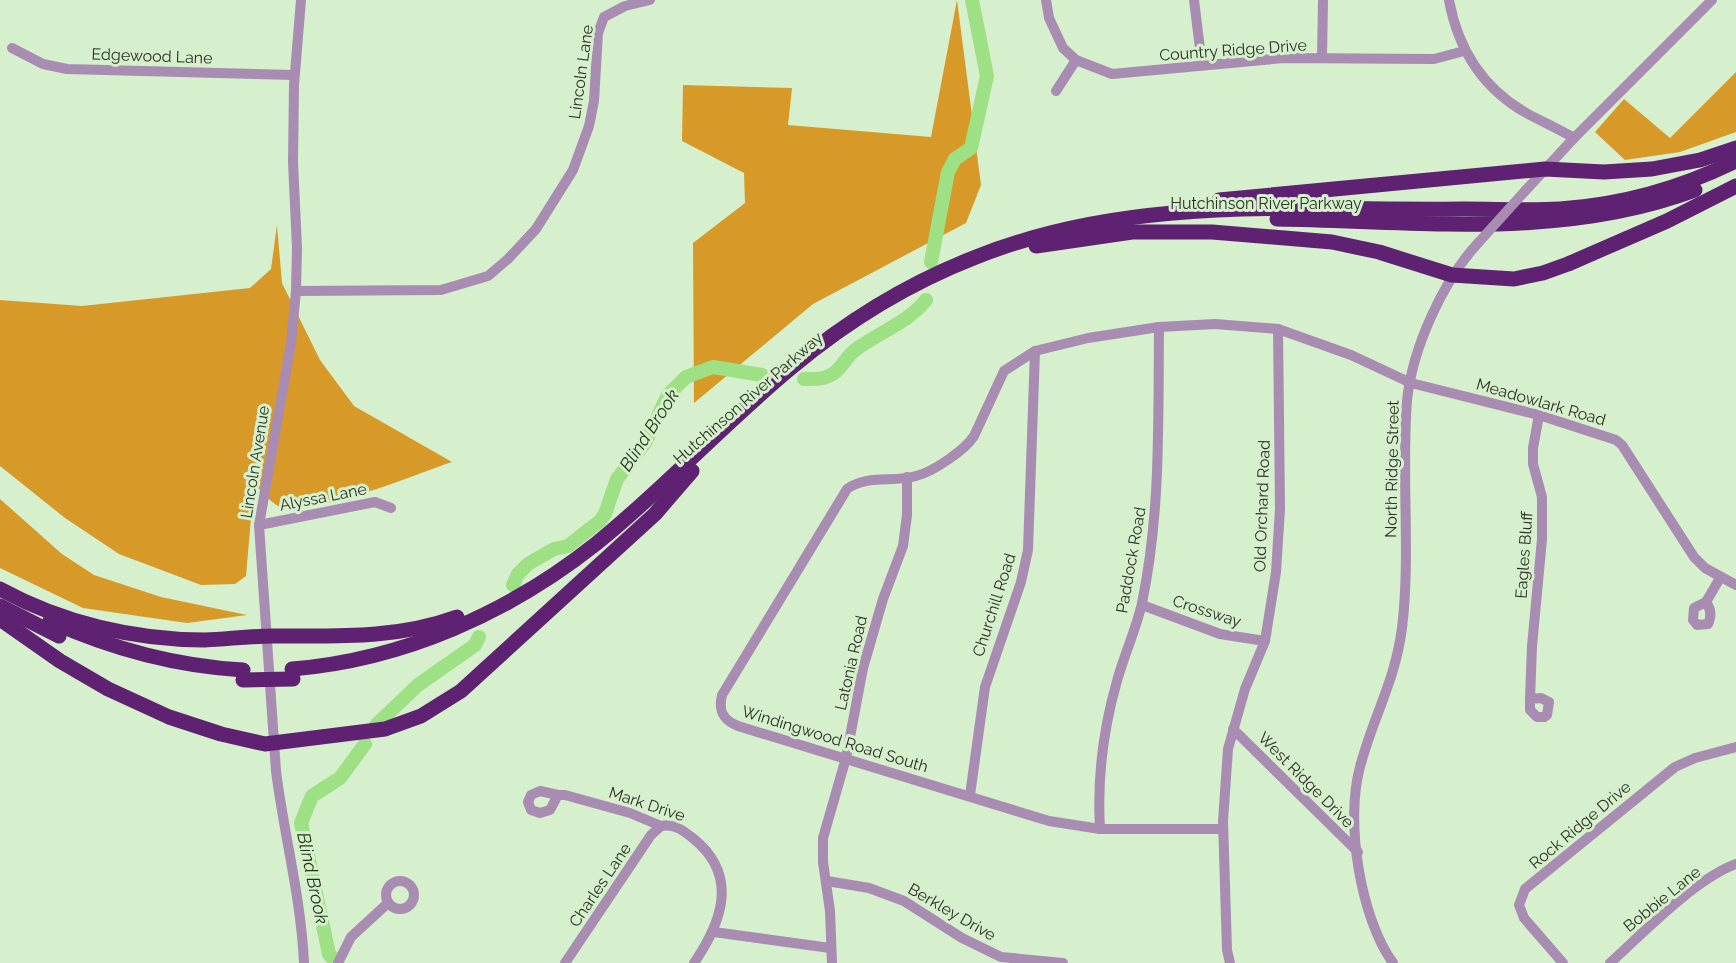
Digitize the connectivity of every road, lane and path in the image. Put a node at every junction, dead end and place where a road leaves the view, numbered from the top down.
1 (301, 0) edge
2 (650, 0) edge
3 (1046, 0) edge
4 (1194, 0) edge
5 (1323, 0) edge
6 (1449, 0) edge
7 (1712, 0) edge
8 (12, 48) dead end
9 (1464, 51) junction
10 (1322, 58) junction
11 (1076, 60) junction
12 (1202, 64) junction
13 (294, 75) junction
14 (1056, 91) dead end
15 (1574, 138) junction
16 (1736, 148) edge
17 (1736, 161) edge
18 (1545, 169) junction
19 (1736, 172) edge
20 (1736, 186) edge
21 (1084, 224) junction
22 (1035, 246) junction
23 (1452, 275) junction
24 (296, 291) junction
25 (1159, 327) junction
26 (1278, 329) junction
27 (1035, 351) junction
28 (1411, 383) junction
29 (1539, 415) junction
30 (692, 471) junction
31 (907, 477) junction
32 (392, 508) dead end
33 (260, 525) junction
34 (563, 568) junction
35 (1720, 578) junction
36 (1736, 585) edge
37 (0, 589) edge
38 (0, 595) edge
39 (1706, 602) dead end
40 (1142, 605) junction
41 (0, 606) edge
42 (0, 619) edge
43 (266, 636) junction
44 (1265, 641) junction
45 (292, 674) junction
46 (243, 675) junction
47 (1530, 699) dead end
48 (1233, 729) junction
49 (274, 743) junction
50 (1736, 747) edge
51 (846, 758) junction
52 (558, 795) dead end
53 (970, 795) junction
54 (661, 826) junction
55 (1100, 829) junction
56 (1223, 829) junction
57 (1358, 853) junction
58 (1736, 864) edge
59 (827, 881) junction
60 (388, 903) dead end
61 (714, 932) junction
62 (830, 948) junction
63 (1040, 962) edge
64 (304, 963) edge
65 (338, 963) edge
66 (565, 963) edge
67 (694, 963) edge
68 (832, 963) edge
69 (1063, 963) edge
70 (1230, 963) edge
71 (1393, 963) edge
72 (1563, 963) edge
73 (1610, 963) edge

1 - 13 street, Lincoln Avenue
2 - 24 street, Lincoln Lane
3 - 11 street, Country Ridge Drive
4 - 12 street
5 - 10 street
6 - 9 street
7 - 15 street, North Ridge Street
8 - 13 street, Edgewood Lane
9 - 10 street, Country Ridge Drive
9 - 15 street
10 - 12 street, Country Ridge Drive
11 - 12 street, Country Ridge Drive
11 - 14 street
13 - 24 street, Lincoln Avenue
15 - 18 street, North Ridge Street
16 - 18 highway
17 - 21 highway, Hutchinson River Parkway
18 - 21 highway
18 - 23 street, North Ridge Street, bridge
19 - 22 highway, Hutchinson River Parkway
20 - 23 highway
21 - 34 highway, Hutchinson River Parkway
22 - 23 highway
22 - 30 highway, Hutchinson River Parkway
23 - 28 street, North Ridge Street
24 - 33 street, Lincoln Avenue
25 - 26 street, Meadowlark Road
25 - 27 street, Meadowlark Road
25 - 40 street, Paddock Road
26 - 28 street, Meadowlark Road
26 - 44 street, Old Orchard Road
27 - 31 street, Meadowlark Road
27 - 53 street, Churchill Road
28 - 29 street, Meadowlark Road
28 - 57 street, North Ridge Street
29 - 35 street, Meadowlark Road
29 - 47 street, Eagles Bluff
30 - 45 highway, Hutchinson River Parkway
30 - 49 highway
31 - 51 street, Latonia Road
31 - 51 street, Windingwood Road South
32 - 33 street, Alyssa Lane
33 - 43 street, Lincoln Avenue
34 - 43 highway
34 - 45 highway, Hutchinson River Parkway
35 - 36 street, Meadowlark Road
35 - 39 street
37 - 43 highway
38 - 46 highway, Hutchinson River Parkway
40 - 44 street, Crossway
40 - 55 street, Paddock Road
41 - 46 highway, Hutchinson River Parkway
42 - 49 highway
43 - 49 street, Lincoln Avenue
44 - 48 street, Old Orchard Road
45 - 46 highway, Hutchinson River Parkway, bridge
48 - 56 street, Old Orchard Road
48 - 57 street, West Ridge Drive
49 - 64 street, Lincoln Avenue
50 - 72 street, Rock Ridge Drive
51 - 53 street, Windingwood Road South
51 - 59 street, Latonia Road
52 - 54 street, Mark Drive
53 - 55 street, Windingwood Road South
54 - 61 street, Mark Drive
54 - 66 street, Charles Lane
55 - 56 street, Windingwood Road South
56 - 70 street, Old Orchard Road
57 - 71 street, North Ridge Street
58 - 73 street, Bobbie Lane
59 - 62 street, Latonia Road
59 - 63 street, Berkley Drive
60 - 65 street
61 - 62 street
61 - 67 street, Mark Drive
62 - 68 street, Latonia Road
63 - 69 street, Berkley Drive

